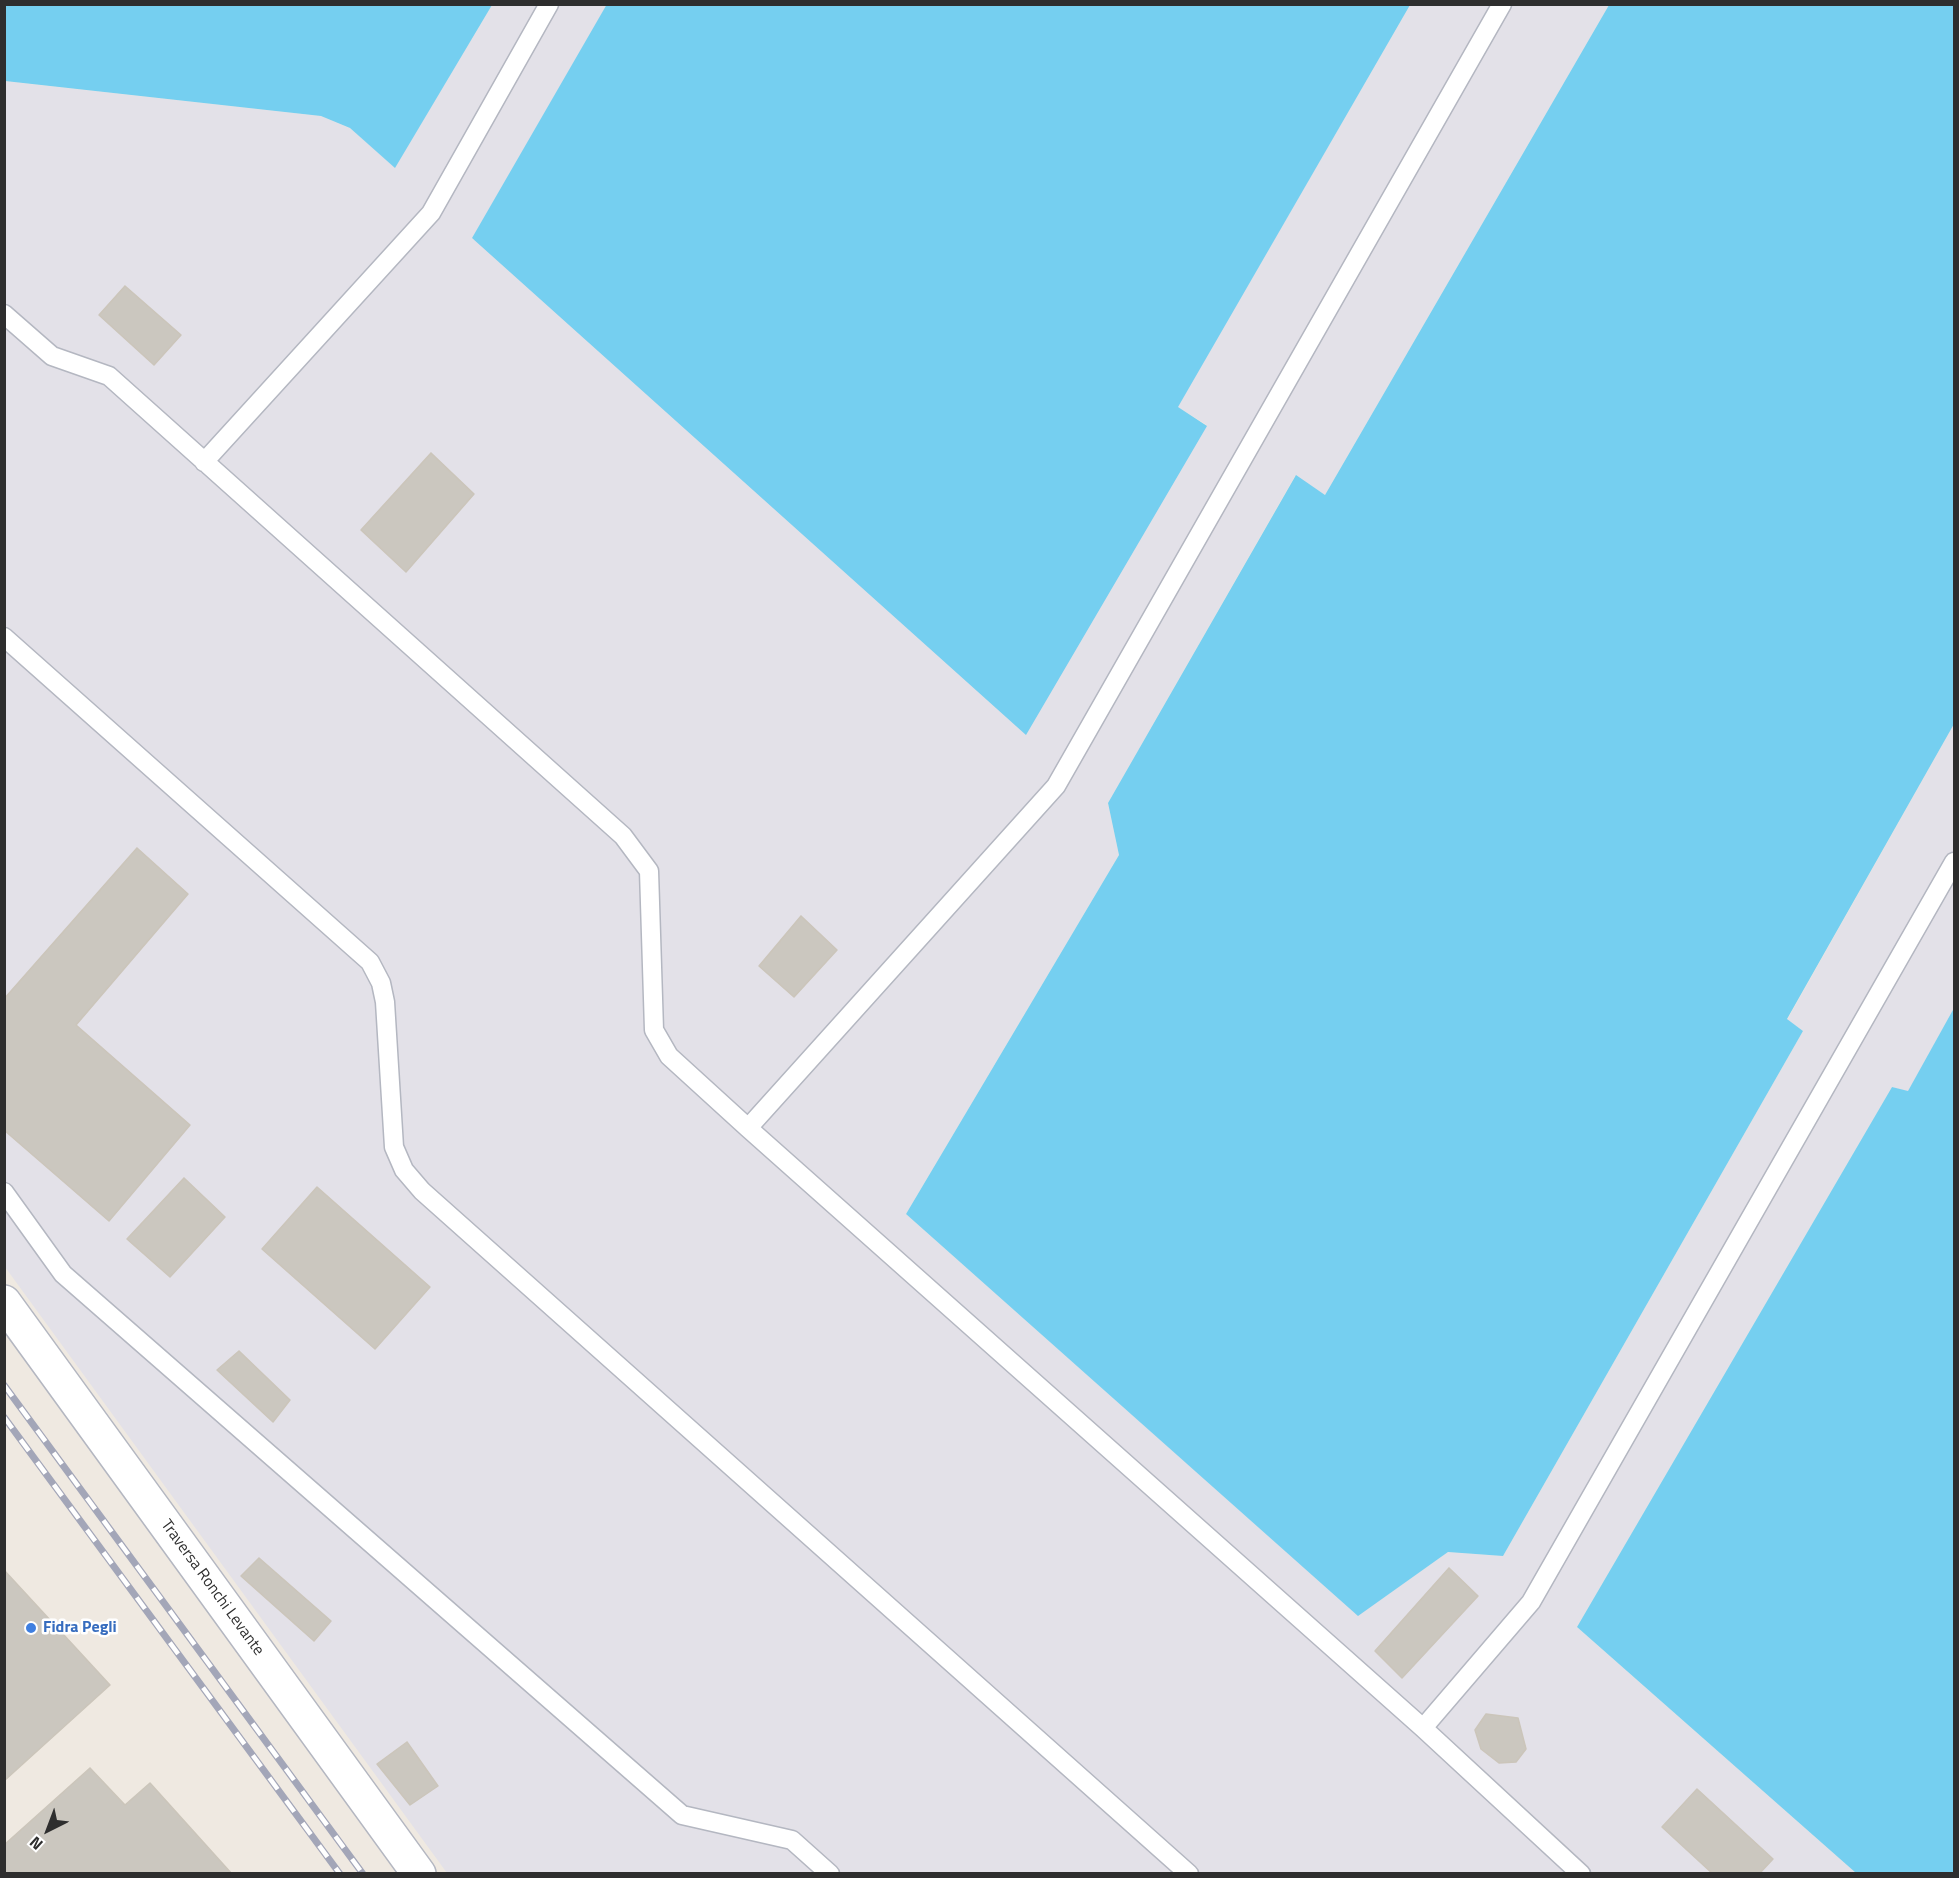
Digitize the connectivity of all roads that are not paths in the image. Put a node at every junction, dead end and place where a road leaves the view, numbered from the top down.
1 (549, 4) edge
2 (1502, 4) edge
3 (4, 314) edge
4 (204, 462) junction
5 (4, 637) edge
6 (1954, 862) edge
7 (748, 1128) junction
8 (4, 1192) edge
9 (4, 1302) edge
10 (1423, 1728) junction
11 (418, 1874) edge
12 (830, 1874) edge
13 (1189, 1874) edge
14 (1581, 1874) edge

1 - 4 lane
2 - 7 lane
3 - 4 lane
4 - 7 lane
5 - 13 lane
6 - 10 lane
7 - 10 lane
8 - 12 lane
9 - 11 street, Traversa Ronchi Levante
10 - 14 lane

